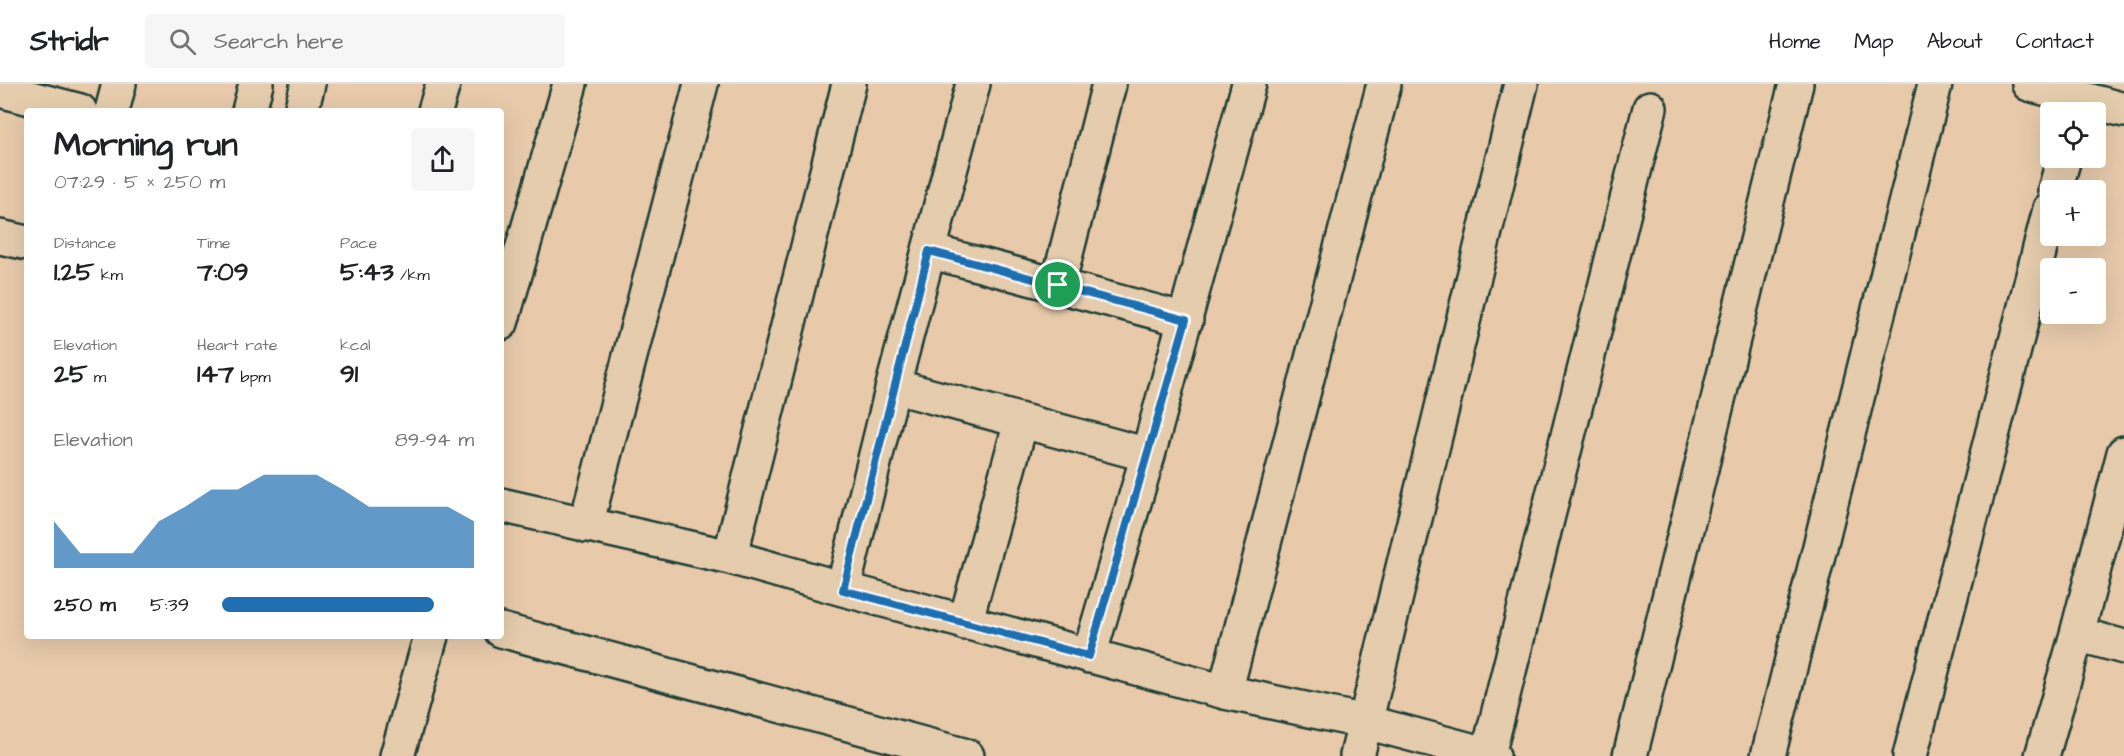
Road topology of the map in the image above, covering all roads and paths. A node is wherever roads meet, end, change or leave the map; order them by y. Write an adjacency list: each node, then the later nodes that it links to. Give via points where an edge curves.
1 (119, 84): 19 (street)
2 (256, 84): 20 (street)
3 (308, 84): 21 (street)
4 (442, 84): 22 (street)
5 (570, 84): 30 (street)
6 (701, 84): 37 (street)
7 (849, 84): 38 (street)
8 (973, 84): 28 (street)
9 (1109, 84): 29 (street)
10 (1249, 84): 31 (street)
11 (1384, 84): 46 (street)
12 (1521, 84): 47 (street)
13 (1796, 84): 52 (street)
14 (1935, 84): 53 (street)
15 (2029, 84): 17 (street)
16 (0, 90): 18 (street)
17 (2079, 98): 24 (street)
18 (69, 108)
19 (113, 108)
20 (250, 108)
21 (302, 108)
22 (436, 108)
23 (1650, 108): 48 (street)
24 (2124, 110)
25 (0, 237): 26 (street)
26 (24, 242)
27 (2041, 246): 54 (street)
28 (929, 251): 29 (street); 32 (street)
29 (1058, 285): 31 (street)
30 (504, 314)
31 (1186, 320): 35 (street)
32 (893, 386): 33 (street); 39 (street)
33 (1021, 422): 35 (street); 40 (street)
34 (2124, 453): 42 (street)
35 (1148, 455): 45 (street)
36 (504, 505): 37 (street)
37 (586, 525): 38 (street)
38 (730, 557): 39 (street)
39 (843, 590): 40 (street)
40 (965, 623): 45 (street)
41 (504, 631): 50 (street)
42 (2077, 634): 44 (street); 55 (street)
43 (430, 639): 49 (street)
44 (2124, 647)
45 (1089, 656): 46 (street)
46 (1225, 692): 47 (street)
47 (1366, 722): 48 (street); 51 (street)
48 (1491, 755)
49 (397, 756)
50 (967, 756)
51 (1357, 756)
52 (1630, 756)
53 (1768, 756)
54 (1910, 756)
55 (2042, 756)

